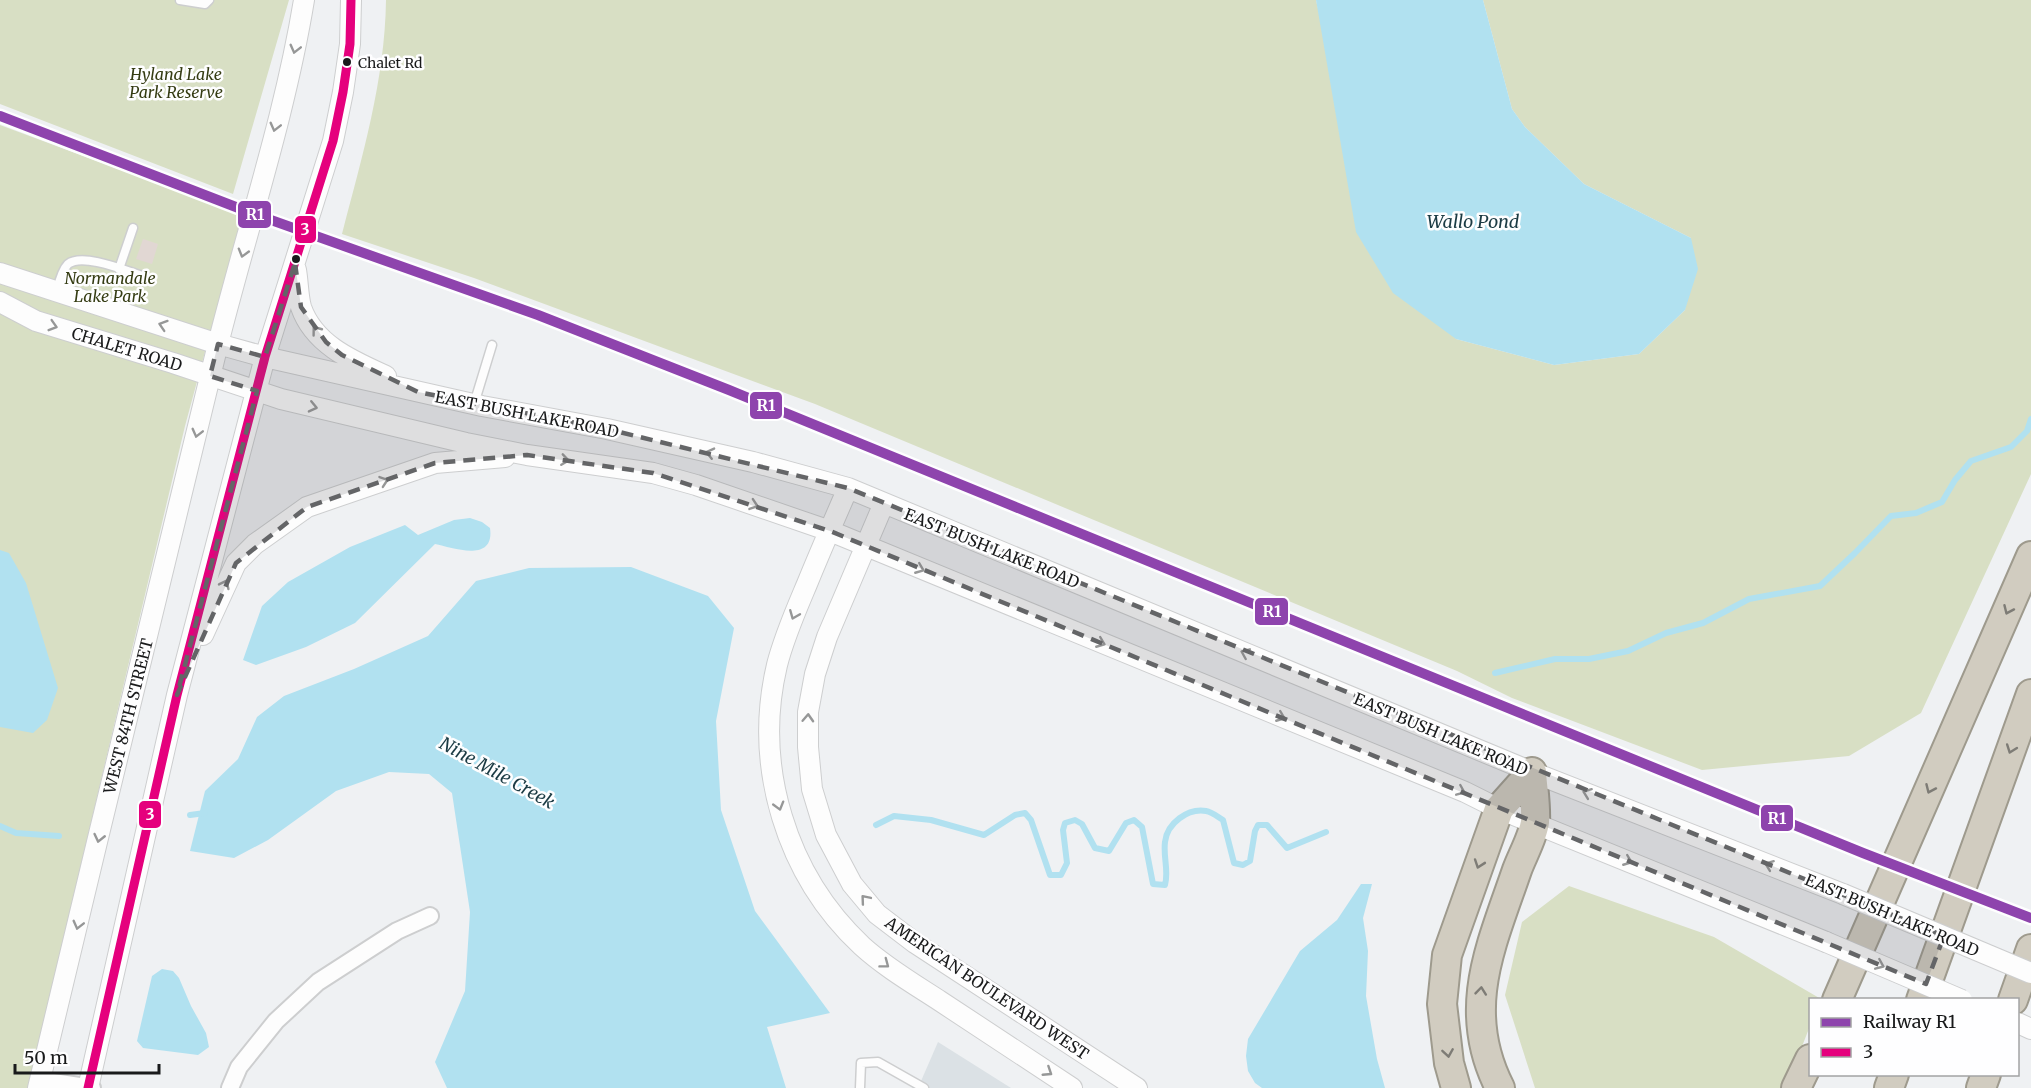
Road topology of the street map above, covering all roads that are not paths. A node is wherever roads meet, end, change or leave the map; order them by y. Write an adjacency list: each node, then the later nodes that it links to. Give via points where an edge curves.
1 (180, 0): 2 (lane, via 205,4)
2 (209, 0)
3 (304, 0): 12 (street, one-way to 12, via 254,214)
4 (351, 0): 6 (street, via 350,44 333,141)
5 (133, 228): 7 (lane)
6 (295, 263): 14 (street); 17 (street, one-way to 6, via 342,355 326,342 301,307)
7 (119, 269): 9 (lane); 10 (lane, via 78,260 68,265)
8 (0, 273): 10 (street, CHALET ROAD)
9 (146, 277)
10 (57, 291): 12 (street, CHALET ROAD, one-way to 10)
11 (0, 302): 15 (street, CHALET ROAD, one-way to 15, via 36,321)
12 (218, 344): 14 (street, CHALET ROAD); 15 (street, WEST 84TH STREET)
13 (492, 345): 18 (lane)
14 (265, 357): 16 (street); 17 (street, EAST BUSH LAKE ROAD)
15 (210, 376): 16 (street, CHALET ROAD); 38 (street, WEST 84TH STREET, one-way to 38)
16 (256, 391): 19 (street, one-way to 19, via 454,441); 26 (street)
17 (418, 392): 18 (street, EAST BUSH LAKE ROAD)
18 (474, 404): 20 (street, EAST BUSH LAKE ROAD, one-way to 18, via 607,429)
19 (527, 455): 22 (street, one-way to 22, via 653,473); 26 (street, one-way to 19, via 236,564 255,544 307,507 435,463)
20 (848, 488): 21 (street, EAST BUSH LAKE ROAD); 22 (street)
21 (884, 503): 23 (street, AMERICAN BOULEVARD WEST); 27 (street, EAST BUSH LAKE ROAD, one-way to 21)
22 (830, 531): 23 (street); 43 (street, one-way to 43, via 791,621 777,664 770,708 769,750 775,793 787,835 805,874 862,947)
23 (866, 547): 28 (street, one-way to 28); 44 (street, AMERICAN BOULEVARD WEST, one-way to 23, via 877,914 852,884 826,835 812,789 808,712 827,637)
24 (2031, 556): 33 (highway, one-way to 33)
25 (2031, 694): 34 (highway, one-way to 34)
26 (177, 695): 39 (street)
27 (1532, 772): 28 (highway); 29 (highway); 32 (street, EAST BUSH LAKE ROAD, one-way to 27, bridge, via 1843,894)
28 (1499, 809): 29 (street); 45 (highway, one-way to 45, via 1447,955 1442,1004)
29 (1535, 824): 35 (street, one-way to 35, bridge); 46 (highway, one-way to 29, via 1482,1035 1481,991 1518,866)
30 (430, 916): 40 (street, via 397,931 318,982 276,1021 239,1067)
31 (2031, 949): 36 (highway)
32 (2031, 973)
33 (1837, 998)
34 (1921, 998)
35 (1960, 998)
36 (2013, 998)
37 (1809, 1061): 47 (highway)
38 (39, 1084): 39 (street)
39 (89, 1088)
40 (230, 1088)
41 (860, 1088): 42 (lane, via 861,1063 878,1062)
42 (924, 1088)
43 (1072, 1088)
44 (1137, 1088)
45 (1456, 1088)
46 (1500, 1088)
47 (1796, 1088)

